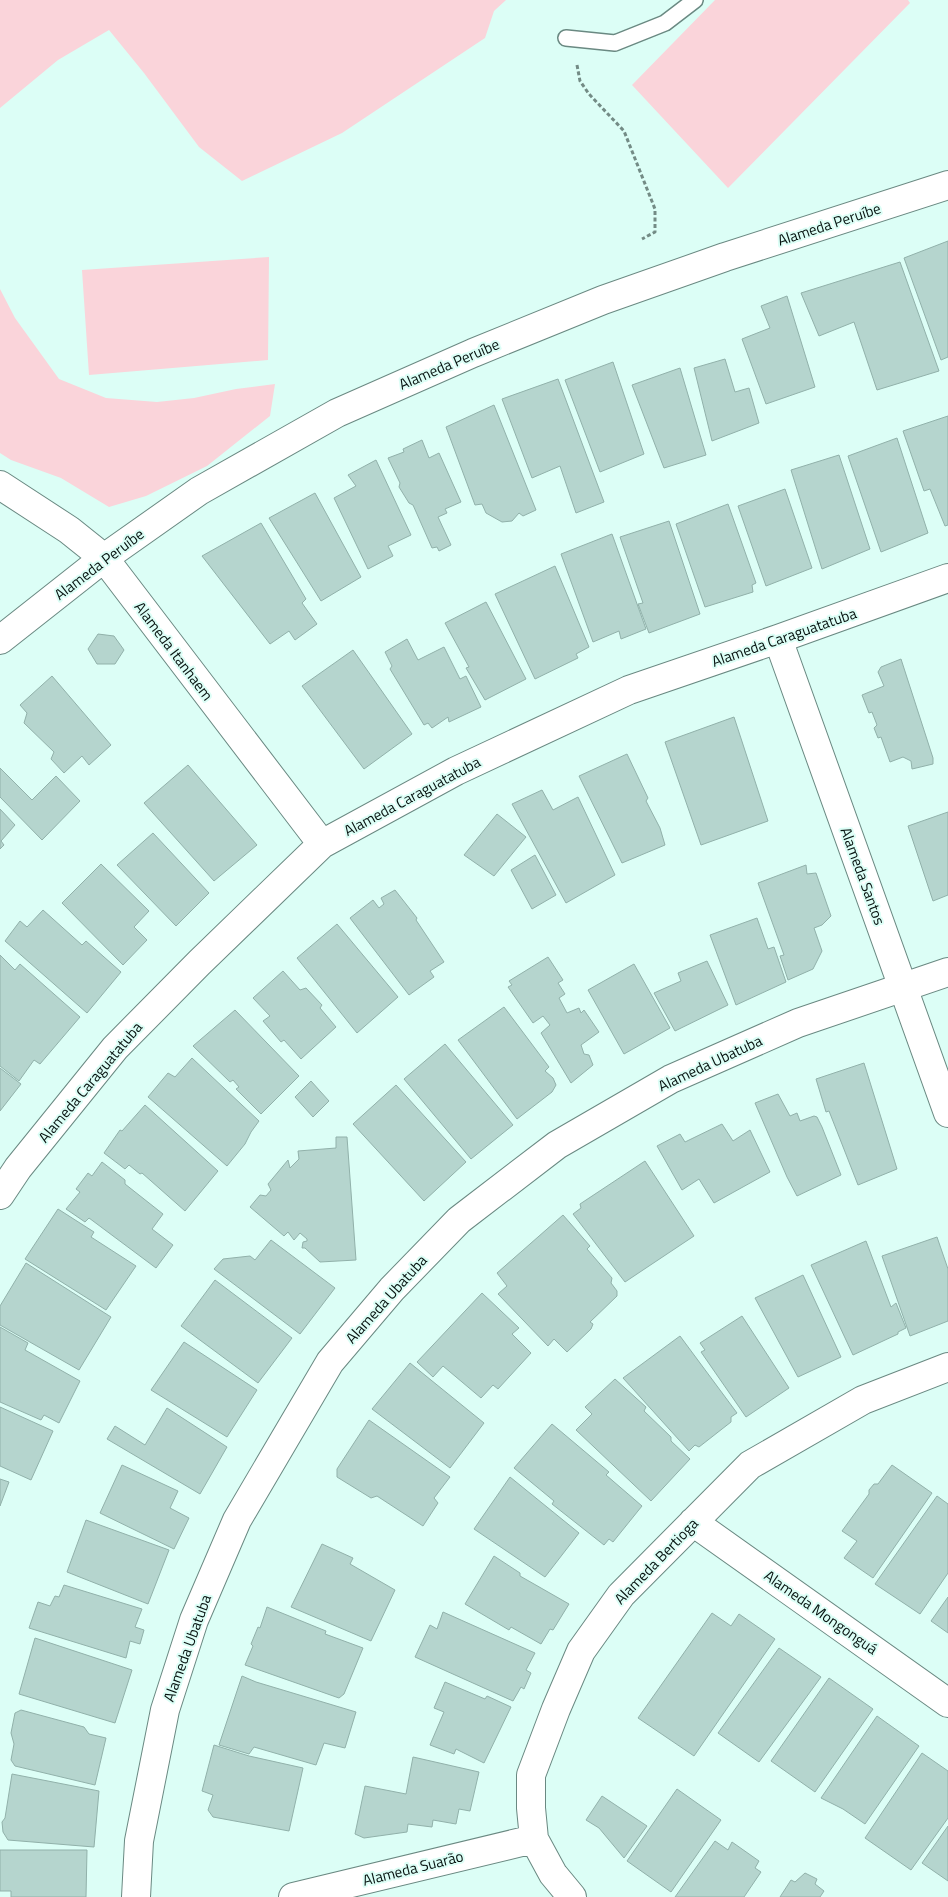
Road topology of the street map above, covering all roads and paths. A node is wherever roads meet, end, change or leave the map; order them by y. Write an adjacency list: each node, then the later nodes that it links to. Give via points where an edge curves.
1 (695, 0): 3 (lane, via 665,23 615,44)
2 (566, 38): 3 (lane)
3 (582, 40): 5 (path, via 577,65 580,81 624,130 655,209 655,232)
4 (948, 185): 7 (street, Alameda Peruíbe, via 603,300 336,413 199,490)
5 (642, 239)
6 (0, 485): 7 (street, Alameda Itanhaem, via 69,530)
7 (104, 558): 10 (street, Alameda Peruíbe); 11 (street, Alameda Itanhaem)
8 (948, 578): 9 (street, Alameda Caraguatatuba)
9 (778, 639): 11 (street, Alameda Caraguatatuba, via 629,690 456,771); 13 (street, Alameda Santos)
10 (0, 640)
11 (322, 844): 15 (street, Alameda Caraguatatuba, via 115,1048)
12 (948, 972): 13 (street, Alameda Ubatuba)
13 (903, 987): 14 (street, Alameda Santos); 20 (street, Alameda Ubatuba, via 798,1023 672,1079 557,1145 459,1220 392,1289 330,1362 237,1520 194,1620 165,1710 139,1841)
14 (948, 1113)
15 (0, 1195)
16 (948, 1366): 17 (street, Alameda Bertioga, via 863,1400 750,1465)
17 (693, 1522): 18 (street, Alameda Mongonguá); 19 (street, Alameda Bertioga, via 620,1595 581,1651 531,1775)
18 (948, 1703)
19 (534, 1839): 21 (street, Alameda Suarão); 22 (street, Alameda Bertioga, via 553,1874)
20 (136, 1897)
21 (292, 1897)
22 (572, 1897)

